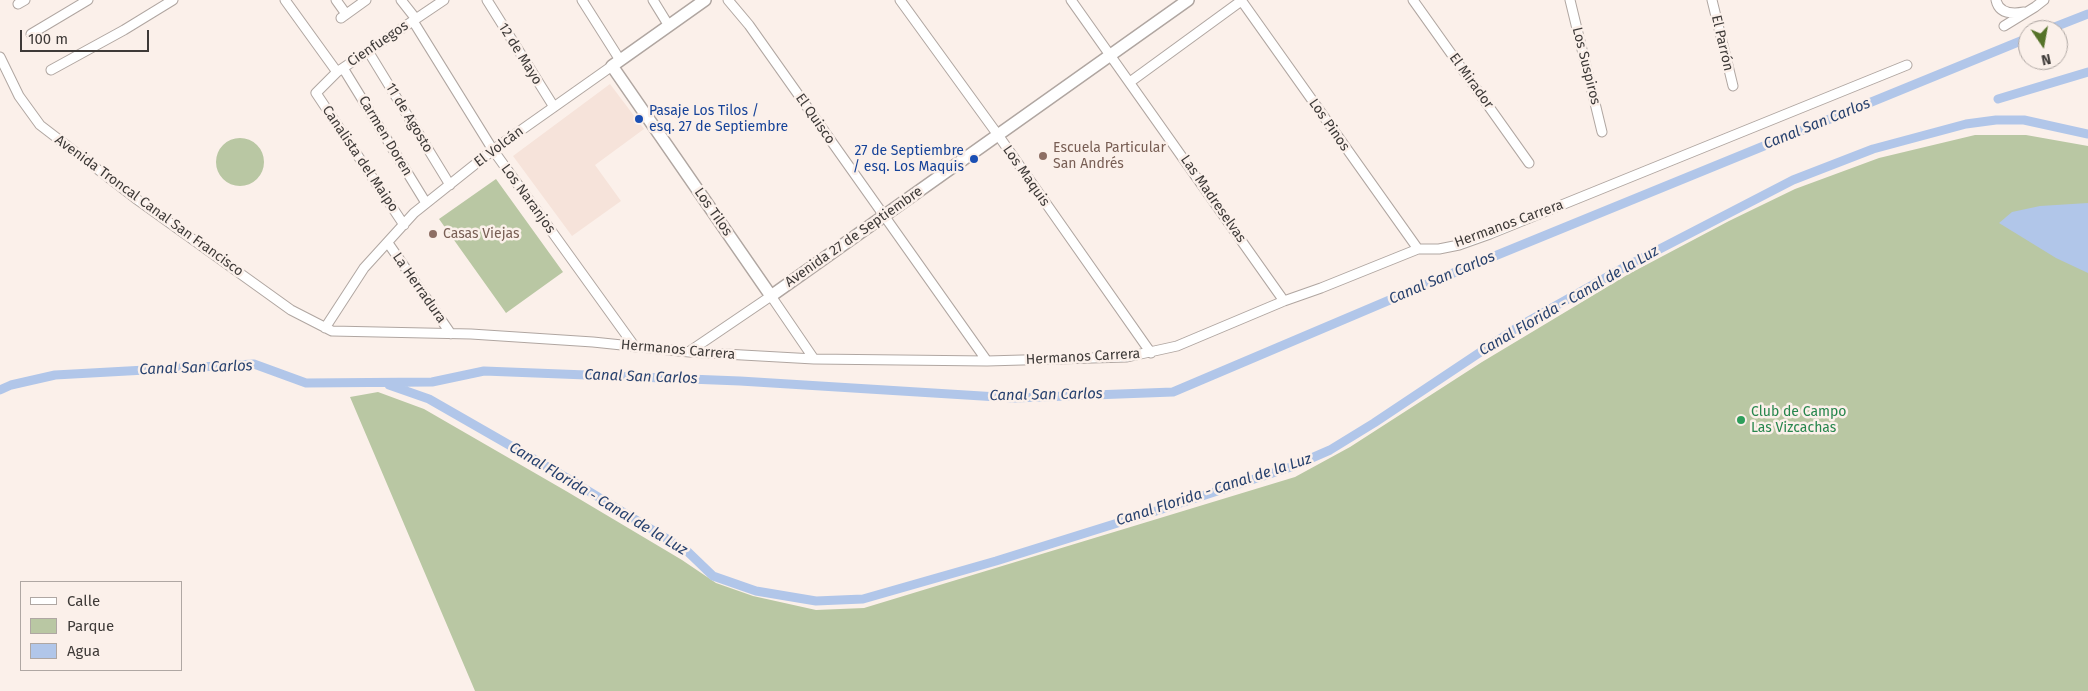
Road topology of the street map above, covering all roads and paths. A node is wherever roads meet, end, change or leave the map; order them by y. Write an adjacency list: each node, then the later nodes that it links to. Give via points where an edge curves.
1 (88, 0): 26 (street)
2 (173, 0): 32 (street)
3 (284, 0): 33 (street, Carmen Doren)
4 (336, 0): 5 (street, via 343,16)
5 (366, 0)
6 (401, 0): 23 (street, Los Naranjos)
7 (444, 0): 23 (street, Cienfuegos)
8 (487, 0): 37 (street, 12 de Mayo)
9 (582, 0): 30 (street, Los Tilos)
10 (653, 0): 24 (street)
11 (705, 0): 24 (street, El Volcán)
12 (728, 0): 44 (street, El Quisco)
13 (900, 0): 39 (street, Los Maquis)
14 (1071, 0): 28 (street, Las Madreselvas)
15 (1188, 0): 28 (street, Avenida 27 de Septiembre)
16 (1241, 0): 34 (street); 47 (street, Los Pinos)
17 (1413, 0): 41 (street, El Mirador)
18 (1570, 0): 38 (street, Los Suspiros)
19 (1712, 0): 35 (street, El Parrón)
20 (1996, 0): 22 (street, via 1997,5 2009,13)
21 (2044, 0): 22 (street)
22 (2029, 11): 25 (street)
23 (414, 20): 27 (street, Cienfuegos); 40 (street, Los Naranjos)
24 (669, 26): 30 (street, El Volcán)
25 (2004, 26)
26 (31, 34)
27 (368, 51): 33 (street, Cienfuegos); 42 (street, 11 de Agosto)
28 (1111, 55): 34 (street, Las Madreselvas); 39 (street, Avenida 27 de Septiembre)
29 (0, 57): 50 (street, Avenida Troncal Canal San Francisco, via 19,96 40,125 291,310)
30 (616, 63): 37 (street, El Volcán); 48 (street, Los Tilos)
31 (1907, 65): 47 (street, Hermanos Carrera, via 1475,240)
32 (51, 70)
33 (340, 70): 36 (street, Cienfuegos); 43 (street, Carmen Doren)
34 (1130, 82): 49 (street, Las Madreselvas)
35 (1732, 86)
36 (316, 93): 45 (street, Canalista del Maipo)
37 (554, 107): 40 (street, El Volcán)
38 (1602, 132)
39 (998, 135): 44 (street, Avenida 27 de Septiembre); 54 (street, Los Maquis)
40 (493, 150): 42 (street, El Volcán); 52 (street, Los Naranjos)
41 (1529, 162)
42 (450, 185): 43 (street, El Volcán)
43 (426, 204): 45 (street, El Volcán)
44 (884, 216): 48 (street, Avenida 27 de Septiembre); 56 (street, El Quisco)
45 (404, 224): 46 (street, El Volcán)
46 (388, 243): 50 (street, El Volcán, via 364,268); 51 (street, La Herradura)
47 (1418, 249): 49 (street, Hermanos Carrera)
48 (771, 296): 53 (street, Avenida 27 de Septiembre); 55 (street, Los Tilos)
49 (1284, 301): 54 (street, Hermanos Carrera, via 1177,346)
50 (326, 328): 51 (street, Hermanos Carrera, via 360,333)
51 (451, 334): 52 (street, Hermanos Carrera)
52 (635, 346): 53 (street, Hermanos Carrera)
53 (689, 352): 55 (street, Hermanos Carrera)
54 (1151, 353): 56 (street, Hermanos Carrera, via 1127,357)
55 (814, 359): 56 (street, Hermanos Carrera)
56 (988, 361)

